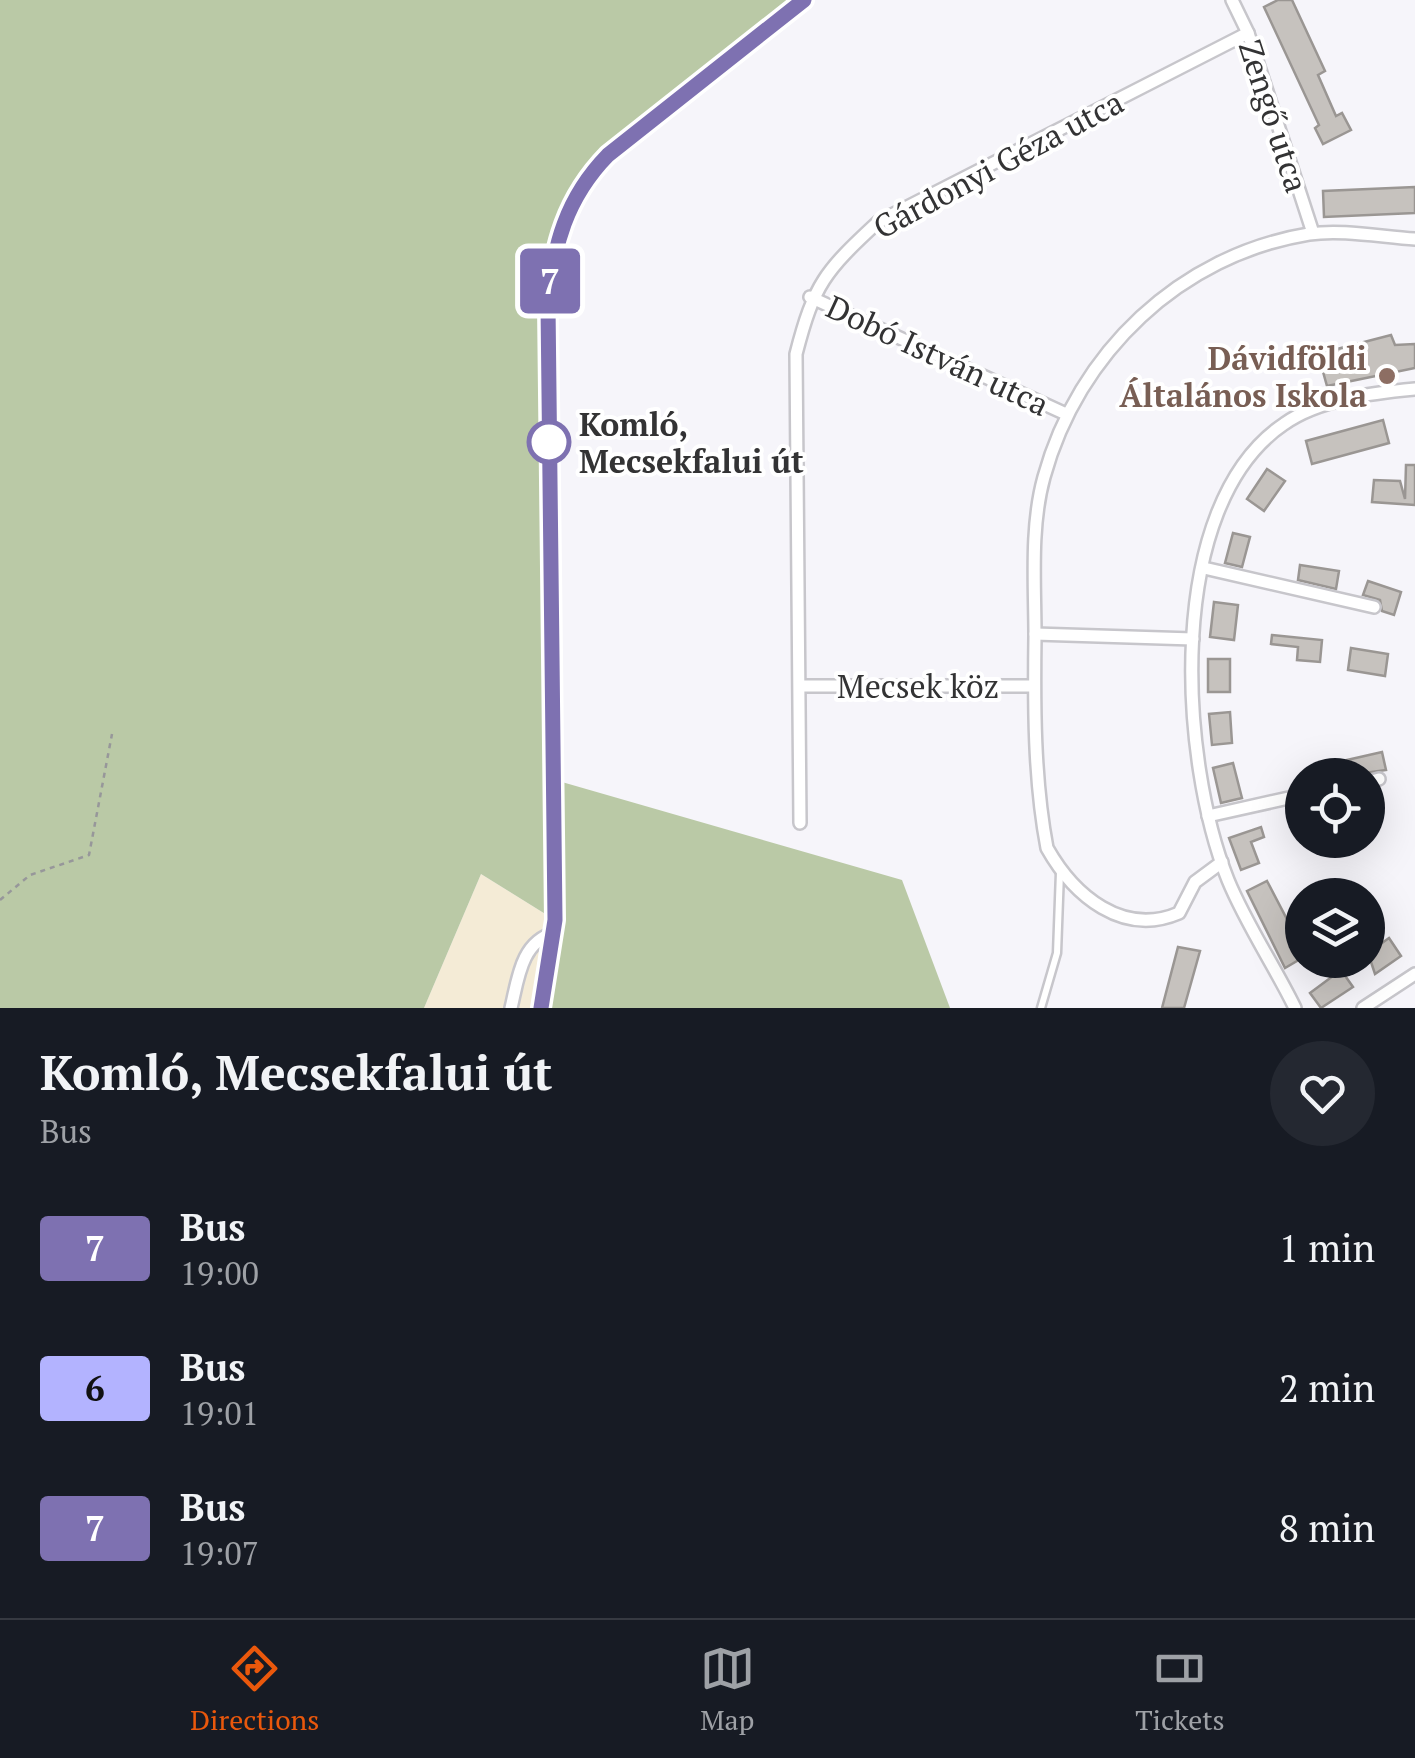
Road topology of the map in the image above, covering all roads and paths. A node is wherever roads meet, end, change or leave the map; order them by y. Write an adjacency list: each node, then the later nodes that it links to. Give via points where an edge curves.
1 (804, 0): 22 (street, via 608,155 585,179 558,236 548,305)
2 (1232, 0): 3 (street, Zengő utca)
3 (1248, 32): 4 (street, Zengő utca); 6 (street, Gárdonyi Géza utca, via 878,222 831,265)
4 (1312, 234): 5 (street); 8 (street, via 1200,269 1133,323)
5 (1415, 239)
6 (810, 297): 8 (street, Dobó István utca); 13 (street, Gárdonyi Géza utca, via 796,354)
7 (1415, 388): 9 (street, via 1314,408 1257,446 1225,496)
8 (1066, 414): 11 (street, via 1042,480)
9 (1204, 568): 10 (street); 12 (street)
10 (1374, 607)
11 (1034, 634): 12 (street); 14 (street)
12 (1192, 639): 17 (street, via 1192,732)
13 (802, 686): 14 (street, Mecsek köz); 18 (street, Gárdonyi Géza utca)
14 (1034, 686): 20 (street, via 1044,830)
15 (112, 734): 21 (path, via 89,855 30,875)
16 (1285, 799): 17 (street)
17 (1208, 816): 19 (street)
18 (800, 822)
19 (1222, 862): 20 (street, via 1194,882 1180,913 1160,921 1118,917); 27 (street)
20 (1060, 870): 26 (lane, via 1057,953)
21 (0, 900)
22 (554, 933): 24 (street, via 523,960); 25 (street)
23 (1415, 974): 28 (street)
24 (511, 1008)
25 (541, 1008)
26 (1040, 1008)
27 (1296, 1008)
28 (1363, 1008)

